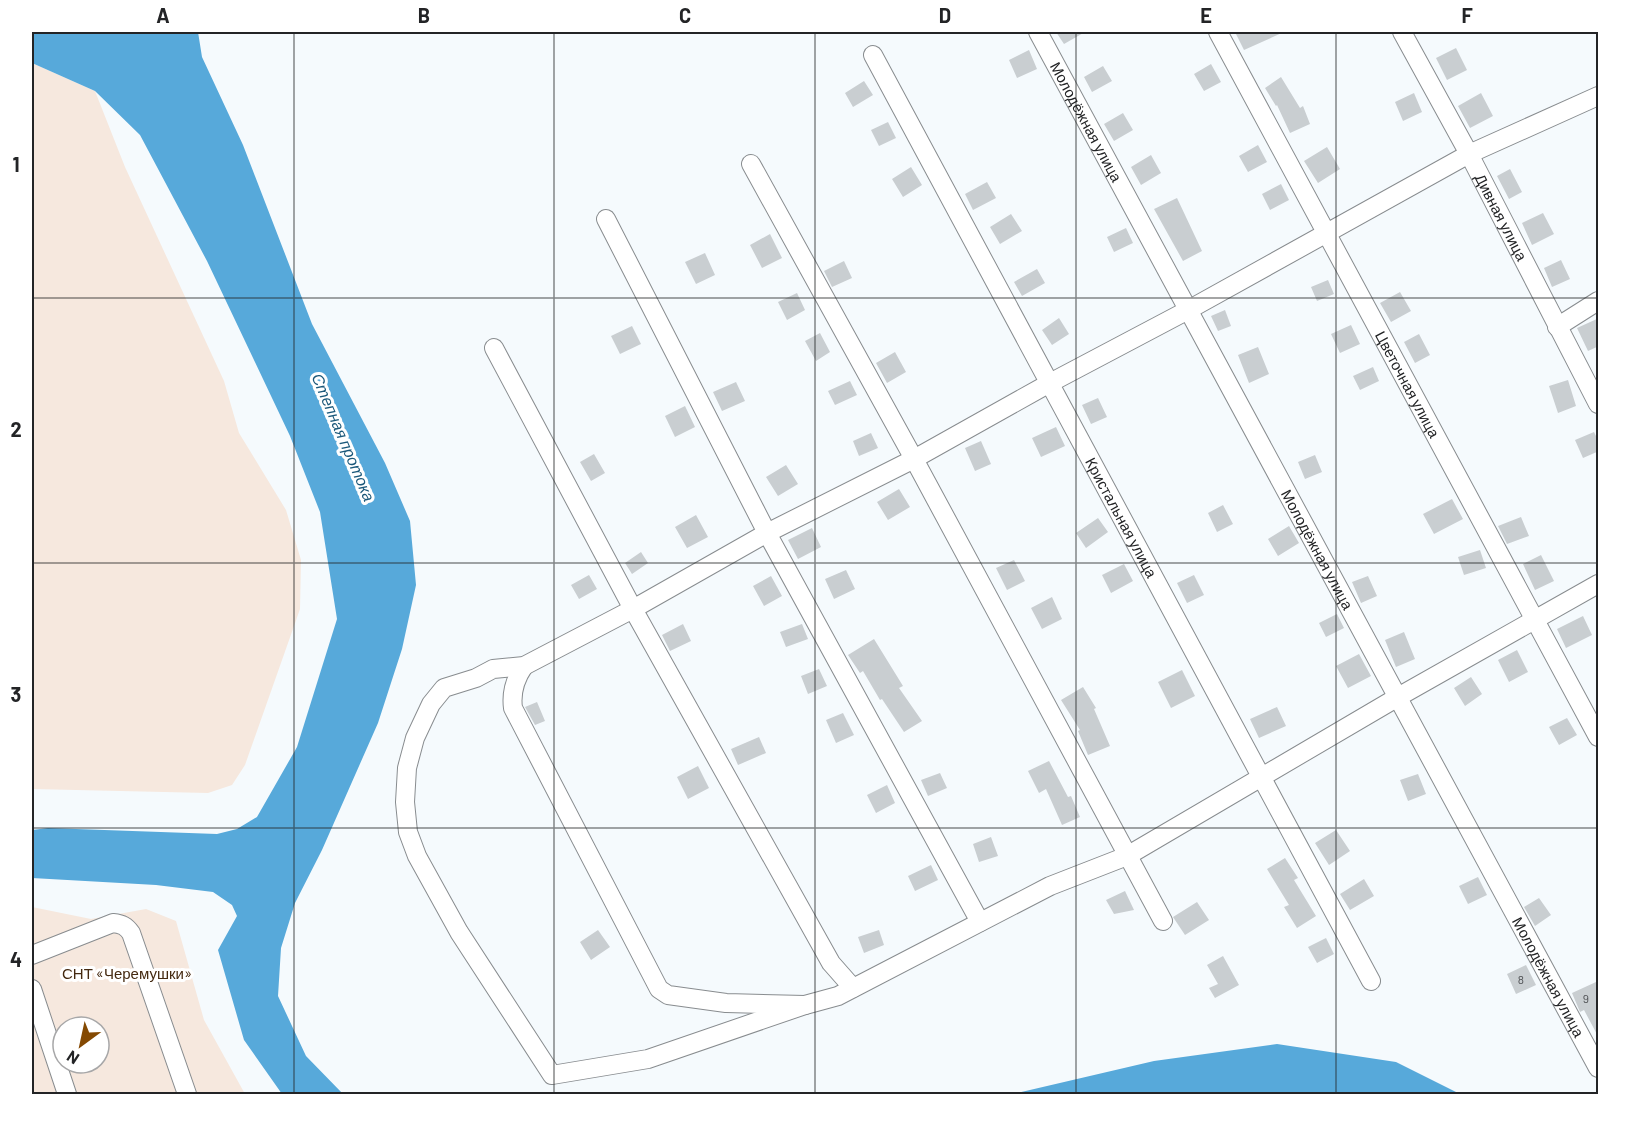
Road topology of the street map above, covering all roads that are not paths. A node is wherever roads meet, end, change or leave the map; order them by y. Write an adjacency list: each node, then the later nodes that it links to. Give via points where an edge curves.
1 (1038, 32): 11 (street, Молодёжная улица)
2 (1218, 32): 9 (street, Цветочная улица)
3 (1402, 32): 6 (street, Дивная улица)
4 (873, 55): 14 (street, Кристальная улица)
5 (1599, 96): 6 (street)
6 (1469, 154): 9 (street); 12 (street, Дивная улица)
7 (751, 164): 16 (street)
8 (606, 219): 17 (street)
9 (1328, 235): 11 (street); 20 (street, Цветочная улица)
10 (1599, 301): 12 (street)
11 (1190, 309): 14 (street); 22 (street, Молодёжная улица)
12 (1557, 327): 15 (street, Дивная улица)
13 (494, 348): 19 (street)
14 (1048, 384): 16 (street); 24 (street, Кристальная улица)
15 (1599, 404)
16 (914, 459): 17 (street); 25 (street)
17 (767, 533): 19 (street); 27 (street)
18 (1599, 585): 20 (street)
19 (633, 609): 21 (street); 30 (street, via 831,963)
20 (1534, 620): 22 (street); 23 (street, Цветочная улица)
21 (524, 666): 32 (street, via 514,688 513,708 659,988 668,995 687,999); 32 (street, via 493,669 437,694 415,738 407,768 405,802 408,832 417,856 459,932 552,1075 648,1059)
22 (1398, 697): 24 (street); 33 (street, Молодёжная улица)
23 (1599, 737)
24 (1260, 777): 25 (street); 29 (street, Кристальная улица)
25 (1127, 856): 26 (street); 27 (street, via 1050,886)
26 (1163, 921)
27 (980, 922): 30 (street)
28 (32, 955): 35 (street, via 113,923 127,928)
29 (1371, 981)
30 (853, 988): 32 (street)
31 (32, 989): 34 (street)
32 (805, 1005)
33 (1599, 1068)
34 (68, 1095)
35 (187, 1095)

